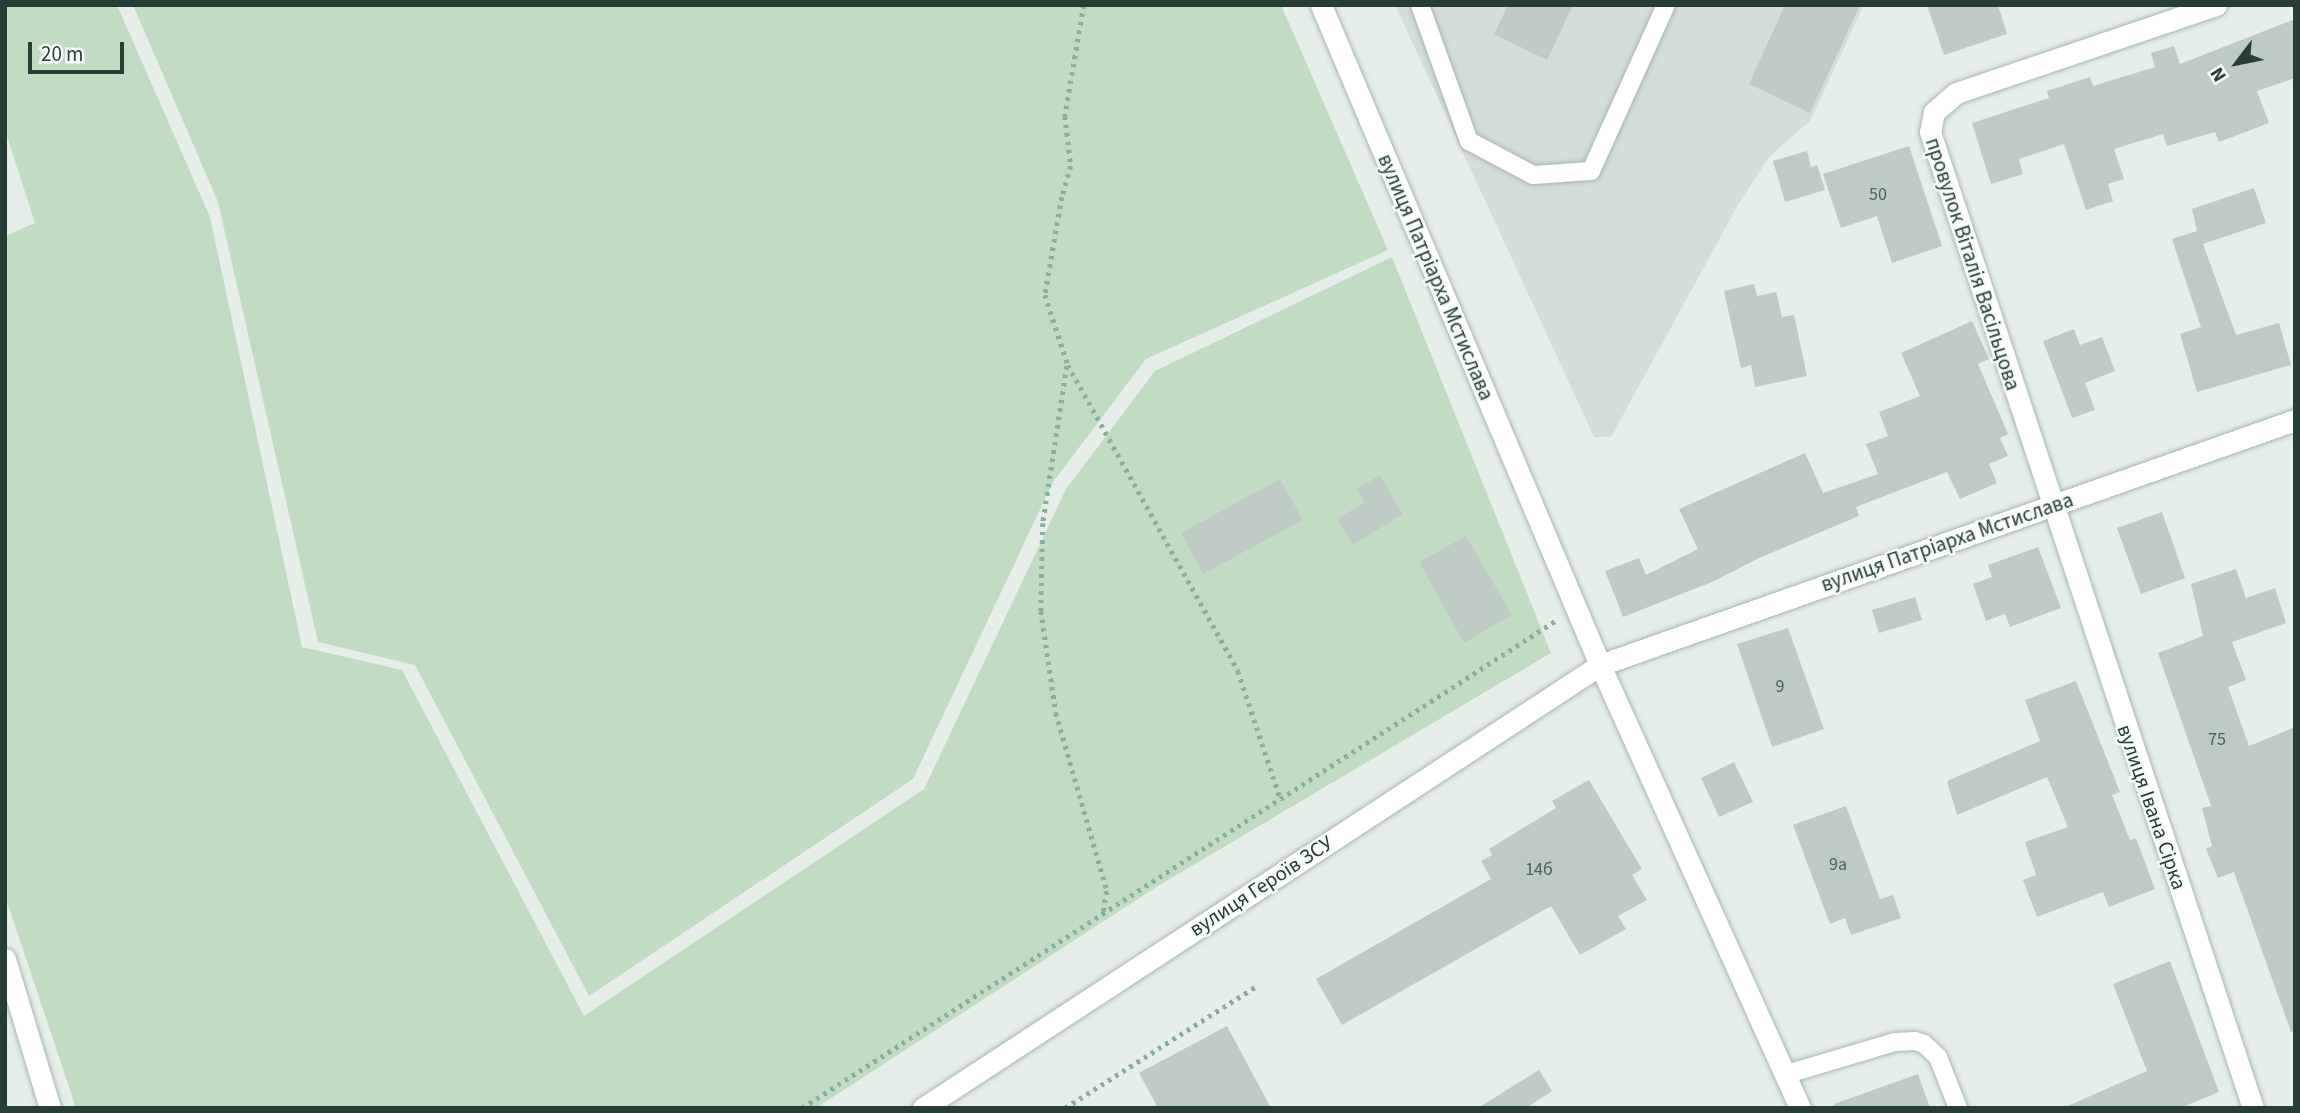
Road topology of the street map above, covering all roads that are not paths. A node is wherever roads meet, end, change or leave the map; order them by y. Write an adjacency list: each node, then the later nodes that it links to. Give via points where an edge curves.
1 (1321, 5): 7 (street, вулиця Патріарха Мстислава)
2 (1420, 5): 3 (lane, via 1469,141 1533,175 1591,171)
3 (1666, 5)
4 (2216, 5): 6 (street, провулок Віталія Васільцова, via 1956,93 1940,104 1931,122 1932,142)
5 (2295, 420): 6 (street, вулиця Патріарха Мстислава)
6 (2051, 506): 7 (street, вулиця Патріарха Мстислава); 14 (street, вулиця Івана Сірка)
7 (1600, 665): 9 (street, вулиця Патріарха Мстислава); 11 (street, вулиця Героїв ЗСУ)
8 (5, 959): 10 (street)
9 (1787, 1074): 12 (street, вулиця Патріарха Мстислава); 13 (lane, via 1895,1042 1915,1041 1938,1057)
10 (50, 1108)
11 (923, 1108)
12 (1800, 1108)
13 (1958, 1108)
14 (2253, 1108)

